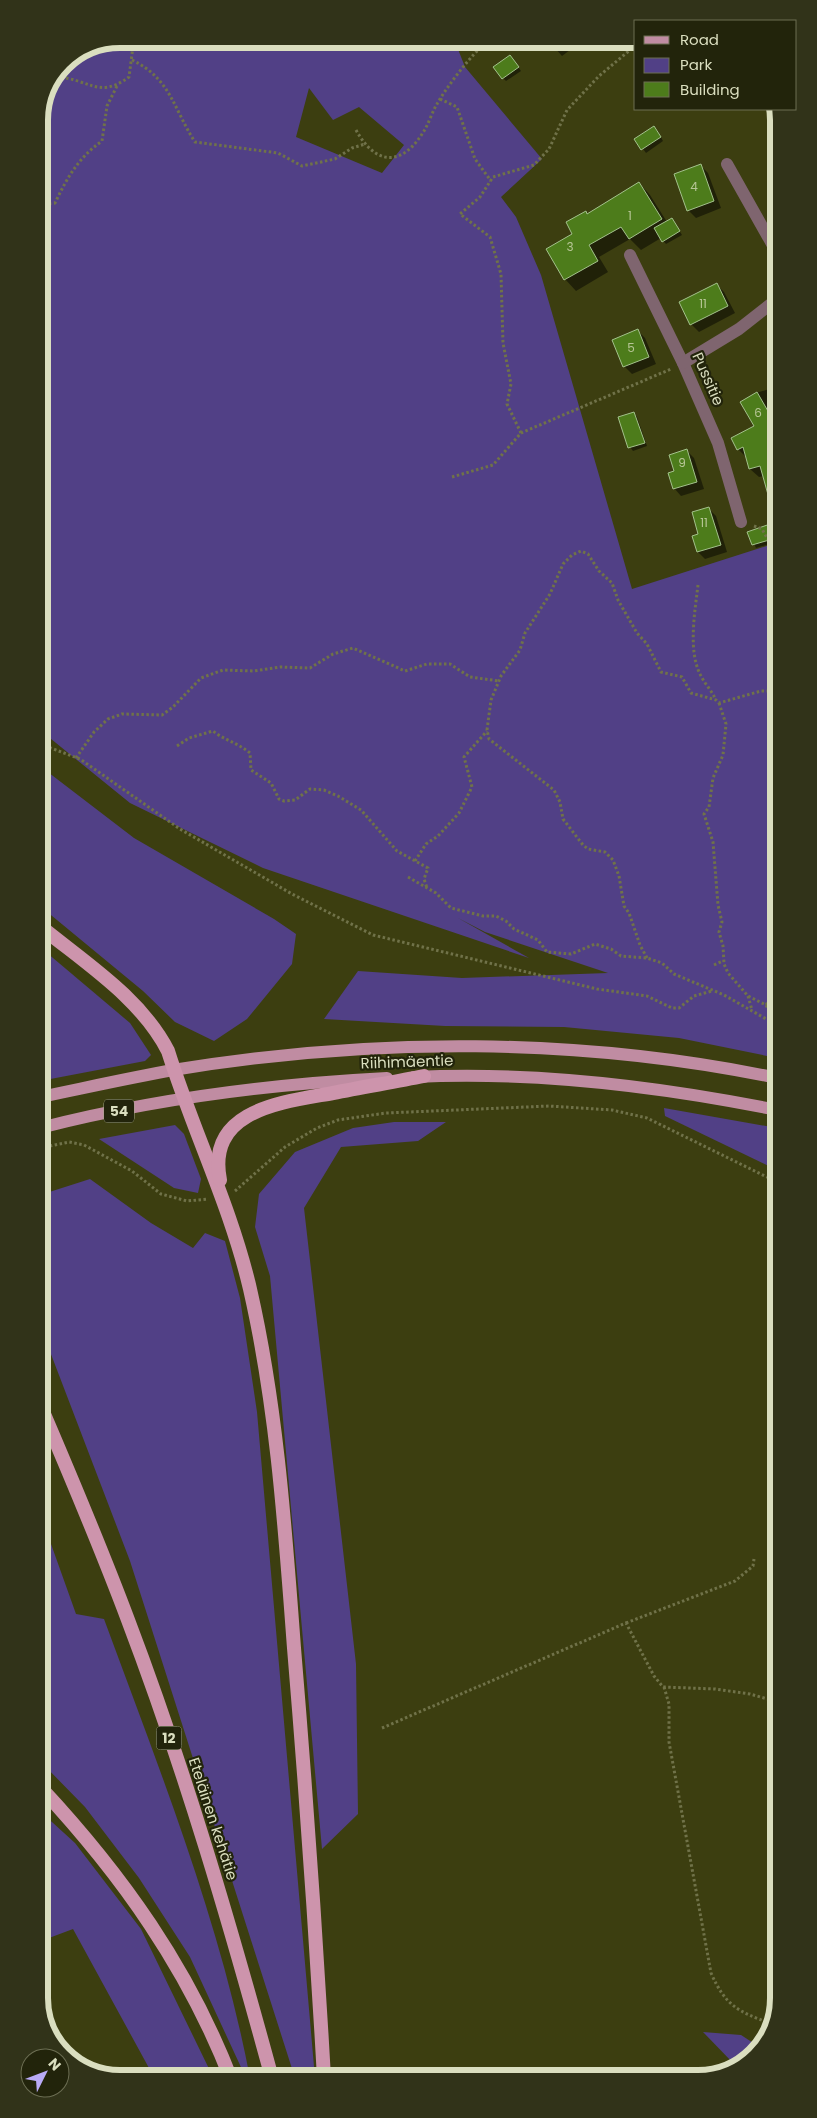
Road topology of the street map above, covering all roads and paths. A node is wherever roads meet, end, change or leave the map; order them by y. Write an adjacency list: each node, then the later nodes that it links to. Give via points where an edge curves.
1 (133, 48): 4 (path)
2 (480, 48): 7 (path)
3 (632, 48): 11 (path, via 599,76 567,110 549,149 534,166 493,177)
4 (132, 60): 6 (path, via 129,77); 9 (path, via 148,67 170,92 184,126 195,142 278,153 302,166 335,159)
5 (62, 78): 6 (path, via 102,89)
6 (117, 86): 12 (path, via 107,106 102,142 87,152 70,172 55,203)
7 (440, 99): 9 (path, via 424,132 410,149 393,159 381,157); 11 (path, via 457,107 475,159)
8 (356, 130): 9 (path)
9 (365, 144)
10 (727, 164): 13 (street)
11 (491, 181): 17 (path, via 480,197 460,214 490,237 501,274 503,344 511,384 507,404)
12 (48, 204)
13 (770, 240)
14 (630, 255): 16 (street, Pussitie)
15 (770, 305): 16 (street, via 739,329)
16 (683, 363): 17 (path); 19 (street, Pussitie, via 718,442)
17 (521, 433): 18 (path, via 493,465)
18 (452, 477)
19 (741, 522): 20 (path, via 762,529)
20 (770, 543)
21 (698, 585): 24 (path, via 695,654 699,673)
22 (499, 681): 24 (path, via 520,650 525,633 543,606 563,564 580,551 588,554 612,583 618,600 661,672 682,677 691,693); 25 (path); 28 (path, via 470,677 450,664 427,664 405,671 353,648 333,654 310,668 280,667 254,672 223,670 201,678 162,715 122,714 108,719 94,732)
23 (770, 692): 24 (path)
24 (718, 702): 34 (path, via 726,724 723,755 713,778 709,807 704,814 713,842)
25 (487, 730): 29 (path, via 464,757 472,787 459,813 426,844); 33 (path, via 492,743 554,790 563,819 583,845 605,852 613,860 625,909 630,913 640,945)
26 (178, 746): 29 (path, via 189,738 212,731 250,753 251,770 271,783 279,798 295,800 310,789 324,790 361,810 393,847)
27 (48, 747): 28 (path)
28 (76, 758): 36 (path, via 180,829 292,894 373,936 596,989 647,996 672,1008 679,1008 694,996)
29 (415, 861): 31 (path, via 428,868 424,879)
30 (408, 876): 31 (path)
31 (428, 889): 33 (path, via 451,908 496,916 506,921 514,929 538,940 547,952 571,954 595,944 621,956)
32 (48, 933): 43 (highway, via 141,1011 158,1031)
33 (648, 958): 36 (path)
34 (724, 961): 35 (path); 37 (path, via 728,973)
35 (714, 964)
36 (712, 991): 40 (path)
37 (748, 996): 39 (path); 40 (path)
38 (770, 1000): 39 (path)
39 (766, 1005): 41 (path)
40 (752, 1010): 42 (path)
41 (770, 1013)
42 (770, 1021)
43 (174, 1070): 45 (main road, Riihimäentie, via 360,1049 501,1047 597,1052); 46 (main road, Riihimäentie / 54); 47 (highway)
44 (424, 1076): 47 (main road, Riihimäentie, via 295,1085); 48 (main road, Riihimäentie, via 590,1081 679,1092); 54 (highway, via 285,1101 253,1112 229,1132 222,1144 218,1160)
45 (770, 1077)
46 (48, 1096)
47 (184, 1100): 49 (main road, Riihimäentie / 54); 54 (highway)
48 (770, 1109)
49 (48, 1126)
50 (48, 1146): 53 (path, via 74,1142 132,1171 161,1194 187,1201)
51 (770, 1179): 52 (path, via 647,1118 612,1110 549,1106 386,1113 338,1120 285,1147)
52 (235, 1192)
53 (209, 1199)
54 (226, 1210): 65 (highway, via 249,1286 262,1347 282,1492)
55 (48, 1424): 64 (highway, Eteläinen kehätie / 12, via 125,1612 166,1729 237,1950)
56 (754, 1559): 57 (path, via 749,1572 735,1582)
57 (626, 1623): 58 (path, via 654,1676); 60 (path)
58 (663, 1686): 59 (path, via 715,1689); 62 (path, via 669,1704 669,1742 711,1973 728,2002 737,2010)
59 (770, 1700)
60 (382, 1728)
61 (48, 1796): 63 (highway, via 103,1858 140,1907 168,1950)
62 (766, 2021)
63 (227, 2070)
64 (270, 2070)
65 (324, 2070)

